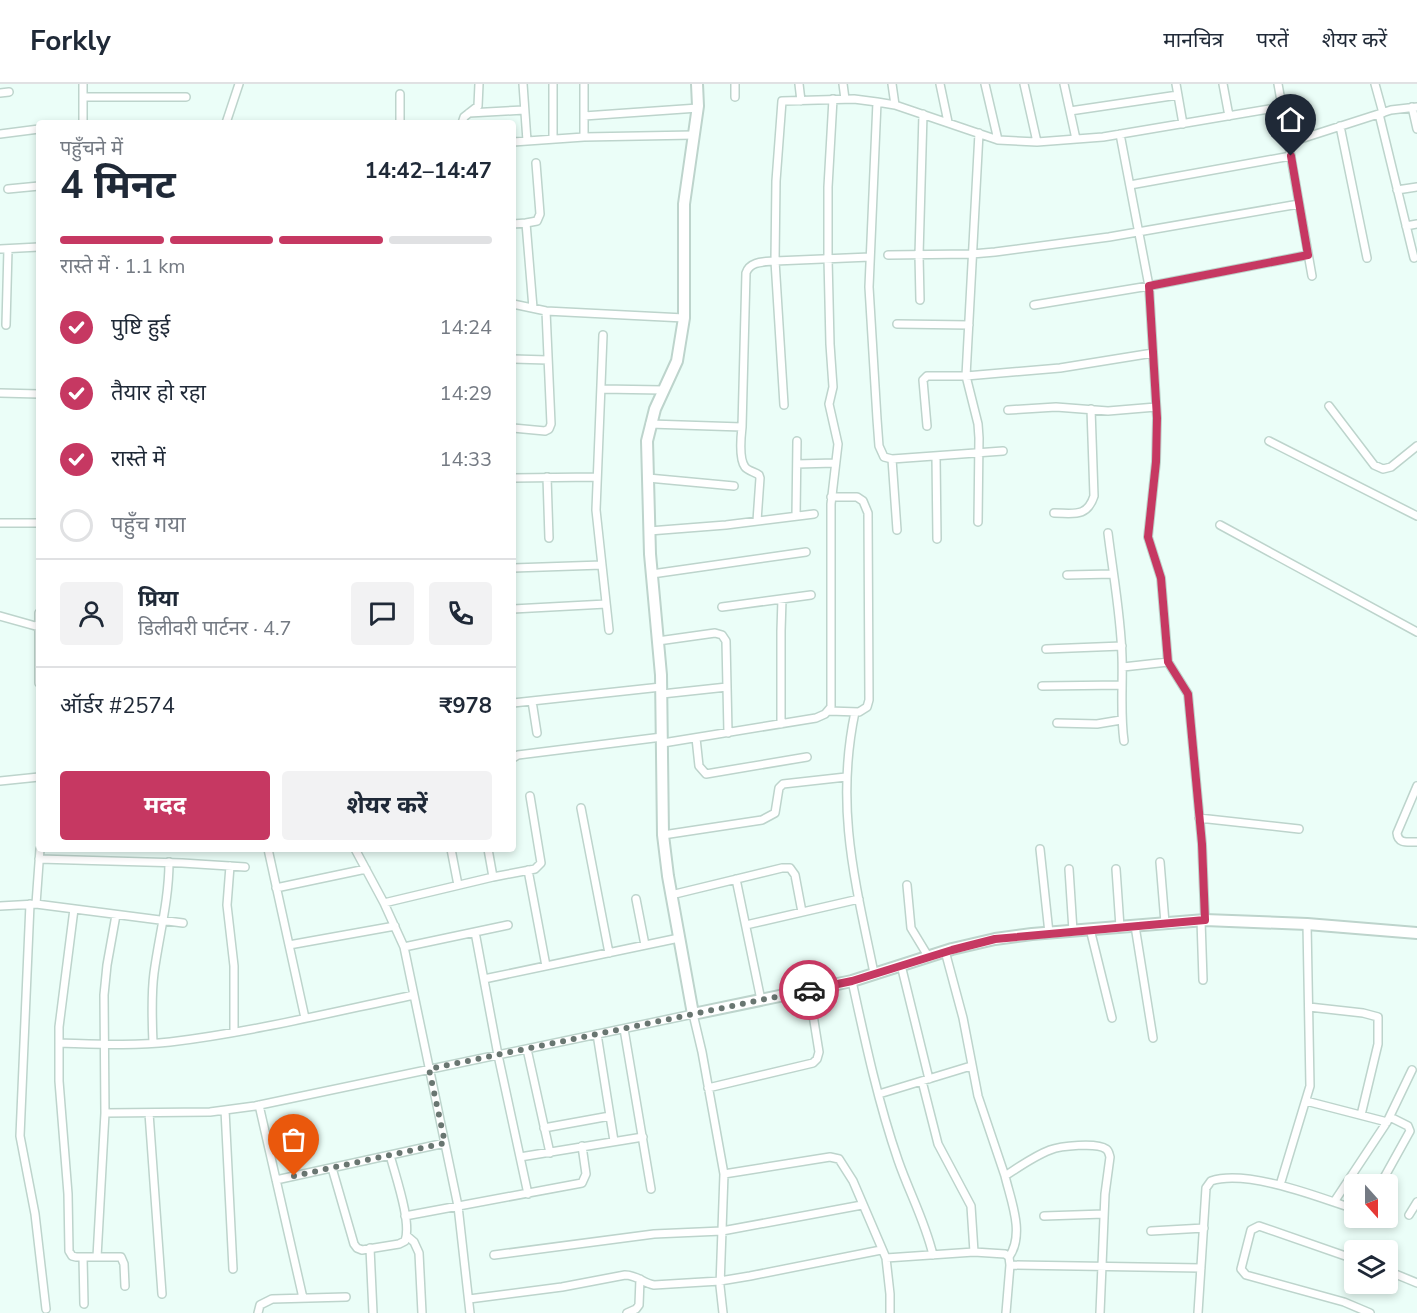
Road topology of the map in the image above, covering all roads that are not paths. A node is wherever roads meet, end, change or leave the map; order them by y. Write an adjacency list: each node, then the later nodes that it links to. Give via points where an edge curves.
1 (83, 84): 25 (street)
2 (239, 84): 44 (street)
3 (479, 84): 38 (street, via 478,106)
4 (523, 84): 36 (street)
5 (553, 84): 57 (street)
6 (585, 84): 41 (street)
7 (697, 84): 35 (street)
8 (735, 84): 27 (street)
9 (799, 84): 30 (street)
10 (843, 84): 29 (street)
11 (892, 84): 32 (street)
12 (940, 84): 47 (street)
13 (985, 84): 59 (street)
14 (1024, 84): 62 (street)
15 (1074, 84): 20 (street)
16 (1176, 84): 24 (street)
17 (1223, 84): 42 (street)
18 (1278, 84): 33 (street)
19 (1375, 84): 40 (street)
20 (1064, 85): 37 (street)
21 (9, 92): 22 (street)
22 (0, 93)
23 (400, 94): 45 (street)
24 (1178, 95): 37 (street); 48 (street)
25 (83, 97): 26 (street); 43 (street)
26 (186, 97)
27 (735, 97)
28 (833, 99): 29 (street); 30 (street); 84 (street)
29 (845, 99): 31 (street)
30 (801, 101): 87 (street, via 782,101)
31 (877, 102): 32 (street); 83 (street)
32 (895, 105): 39 (street)
33 (1281, 107): 42 (street); 63 (street)
34 (1414, 107): 40 (street); 51 (street)
35 (698, 108): 41 (street); 55 (street)
36 (524, 110): 38 (street); 60 (street)
37 (1070, 111): 58 (street)
38 (469, 113): 46 (street)
39 (923, 114): 47 (street); 81 (street)
40 (1381, 114): 49 (street); 70 (street)
41 (584, 116): 56 (street)
42 (1229, 116): 48 (street)
43 (83, 120)
44 (227, 120)
45 (400, 120)
46 (464, 120)
47 (948, 122): 52 (street)
48 (1183, 124): 54 (street)
49 (1340, 126): 63 (street); 85 (street)
50 (36, 129): 53 (street)
51 (1417, 129)
52 (979, 133): 59 (street); 79 (street)
53 (0, 134)
54 (1120, 134): 58 (street); 66 (street)
55 (694, 135): 56 (street); 95 (street, via 684,204)
56 (584, 137): 57 (street)
57 (553, 139): 60 (street)
58 (1076, 139): 62 (street)
59 (998, 140): 62 (street)
60 (526, 141): 61 (street)
61 (516, 142)
62 (1037, 142)
63 (1288, 143): 64 (street)
64 (1291, 156): 66 (street); 71 (street)
65 (536, 163): 72 (street, via 539,218)
66 (1130, 185): 76 (street)
67 (36, 186): 69 (street)
68 (1417, 187): 70 (street)
69 (8, 189)
70 (1397, 190): 75 (street)
71 (1299, 204): 76 (street); 82 (street)
72 (526, 223): 73 (street); 93 (street)
73 (516, 224)
74 (1417, 224): 75 (street)
75 (1406, 226): 86 (street)
76 (1139, 232): 79 (street); 89 (street)
77 (36, 247): 78 (street)
78 (4, 249): 97 (street)
79 (972, 254): 81 (street); 98 (street)
80 (888, 255): 81 (street)
81 (919, 255): 90 (street)
82 (1308, 255): 88 (street); 89 (street)
83 (870, 257): 84 (street); 123 (street, via 879,446 884,457)
84 (828, 258): 87 (street); 125 (street, via 833,387 829,405 838,444)
85 (1367, 258)
86 (1414, 258)
87 (775, 261): 108 (street); 115 (street, via 753,264 746,273)
88 (1312, 276)
89 (1149, 286): 92 (street); 100 (street)
90 (920, 300)
91 (516, 305): 93 (street)
92 (1034, 305)
93 (533, 308): 94 (street)
94 (546, 311): 95 (street); 102 (street)
95 (684, 318): 105 (street, via 677,361)
96 (897, 324): 98 (street)
97 (6, 325)
98 (969, 325): 103 (street)
99 (603, 335): 104 (street)
100 (1153, 353): 103 (street, via 1060,368); 110 (street)
101 (516, 359): 102 (street)
102 (548, 360): 116 (street, via 549,429)
103 (966, 376): 114 (street, via 931,375 922,380); 121 (street, via 978,424)
104 (601, 389): 105 (street); 127 (street)
105 (663, 390): 113 (street)
106 (0, 393): 107 (street)
107 (36, 394)
108 (784, 405)
109 (1329, 406): 119 (street, via 1374,465 1391,467)
110 (1156, 407): 111 (street); 164 (street, via 1156,462 1148,537 1161,578)
111 (1091, 409): 112 (street, via 1056,406); 132 (street, via 1091,506 1081,512)
112 (1008, 410)
113 (650, 424): 115 (street); 129 (street)
114 (927, 426)
115 (742, 427): 136 (street, via 745,467 760,478)
116 (516, 428)
117 (797, 441): 124 (street)
118 (1269, 441): 135 (street)
119 (1417, 446)
120 (1003, 451): 121 (street)
121 (979, 452): 122 (street); 137 (street)
122 (936, 456): 123 (street); 145 (street)
123 (892, 459): 141 (street)
124 (796, 464): 125 (street); 134 (street)
125 (835, 464): 131 (street)
126 (547, 477): 127 (street); 128 (street); 144 (street)
127 (597, 477): 147 (street)
128 (516, 478)
129 (648, 478): 130 (street); 142 (street)
130 (734, 486)
131 (831, 497): 172 (street); 173 (street, via 857,497 868,513 869,699 863,711)
132 (1054, 513)
133 (814, 514): 134 (street)
134 (796, 516): 136 (street)
135 (1417, 516)
136 (757, 521): 142 (street)
137 (978, 522)
138 (0, 523): 139 (street)
139 (36, 523)
140 (1220, 525): 160 (street)
141 (897, 530)
142 (649, 531): 149 (street)
143 (1108, 533): 150 (street)
144 (549, 538)
145 (937, 539)
146 (806, 552): 149 (street)
147 (602, 565): 148 (street); 154 (street)
148 (516, 568)
149 (651, 574): 161 (street)
150 (1113, 574): 151 (street); 162 (street)
151 (1067, 576)
152 (811, 595): 153 (street)
153 (782, 599): 155 (street); 176 (street)
154 (606, 604): 156 (street); 159 (street)
155 (722, 607)
156 (516, 609)
157 (0, 616): 158 (street)
158 (36, 626)
159 (609, 630)
160 (1417, 632)
161 (658, 641): 168 (street, via 722,634 726,641); 169 (street)
162 (1122, 646): 163 (street); 165 (street)
163 (1046, 650)
164 (1168, 662): 165 (street); 190 (street, via 1188,694)
165 (1122, 667): 166 (street)
166 (1122, 685): 167 (street); 174 (street)
167 (1042, 686)
168 (727, 687): 169 (street); 178 (street)
169 (661, 690): 170 (street); 180 (street)
170 (532, 701): 171 (street); 177 (street)
171 (516, 703)
172 (829, 711): 173 (street); 176 (street, via 816,718)
173 (855, 712): 185 (street)
174 (1121, 720): 175 (street); 181 (street)
175 (1057, 723)
176 (781, 724): 178 (street)
177 (537, 733)
178 (728, 733): 179 (street)
179 (696, 738): 180 (street); 183 (street, via 699,766 706,774)
180 (662, 740): 182 (street); 192 (street)
181 (1124, 741)
182 (516, 756)
183 (807, 757)
184 (36, 777): 186 (street)
185 (846, 777): 192 (street, via 783,784 775,813 762,820); 216 (street, via 851,862)
186 (0, 781)
187 (1417, 786): 193 (street, via 1396,833 1401,841)
188 (530, 796): 208 (street, via 541,863)
189 (581, 808): 243 (street)
190 (1199, 818): 191 (street); 224 (street)
191 (1299, 829)
192 (663, 835): 214 (street)
193 (1417, 842)
194 (1040, 849): 236 (street)
195 (40, 852): 200 (street)
196 (269, 852): 213 (street)
197 (357, 852): 205 (street)
198 (452, 852): 211 (street)
199 (489, 852): 209 (street)
200 (39, 860): 201 (street); 218 (street)
201 (169, 862): 203 (street); 223 (street)
202 (1160, 862): 226 (street)
203 (230, 866): 204 (street); 259 (street, via 227,905 234,966)
204 (245, 867)
205 (366, 869): 213 (street); 217 (street)
206 (1069, 869): 234 (street)
207 (1116, 869): 232 (street)
208 (528, 870): 209 (street); 246 (street)
209 (493, 877): 211 (street)
210 (736, 879): 214 (street); 221 (street, via 790,868); 229 (street)
211 (458, 885): 217 (street)
212 (907, 885): 244 (street, via 911,928)
213 (276, 888): 239 (street)
214 (671, 895): 238 (street)
215 (636, 899): 240 (street)
216 (859, 899): 221 (street); 247 (street)
217 (384, 903): 230 (street)
218 (33, 904): 219 (street); 220 (street); 334 (street, via 20,1137 35,1214)
219 (0, 906)
220 (74, 909): 222 (street); 262 (street)
221 (802, 912): 229 (street)
222 (116, 915): 223 (street); 264 (street, via 107,965)
223 (164, 920): 225 (street); 263 (street, via 154,973)
224 (1203, 920): 226 (street); 227 (street); 249 (street)
225 (183, 923)
226 (1165, 923): 231 (street)
227 (1307, 924): 237 (street); 254 (street)
228 (508, 925): 235 (street)
229 (746, 925): 253 (street)
230 (395, 926): 239 (street); 241 (street)
231 (1135, 926): 232 (street); 261 (street)
232 (1120, 927): 233 (street)
233 (1090, 929): 234 (street); 257 (street)
234 (1074, 931): 236 (street)
235 (475, 932): 241 (street); 248 (street)
236 (1049, 933): 242 (street, via 995,939)
237 (1417, 933)
238 (679, 938): 240 (street); 255 (street)
239 (289, 945): 256 (street)
240 (645, 945): 243 (street)
241 (404, 947): 252 (street)
242 (945, 951): 244 (street); 267 (street)
243 (609, 953): 246 (street)
244 (928, 957): 245 (street)
245 (901, 965): 247 (street); 270 (street)
246 (546, 966): 248 (street)
247 (874, 973): 250 (street)
248 (484, 979): 266 (street)
249 (1203, 980)
250 (852, 981): 251 (street); 272 (street)
251 (809, 990): 253 (street); 271 (street, via 819,1052 813,1064)
252 (414, 995): 256 (street); 268 (street)
253 (761, 1000): 255 (street)
254 (1310, 1007): 273 (street, via 1310,1086); 278 (street, via 1378,1017 1378,1044)
255 (693, 1014): 258 (street); 271 (street)
256 (305, 1018): 259 (street)
257 (1112, 1018)
258 (624, 1029): 260 (street); 283 (street)
259 (234, 1032): 263 (street)
260 (597, 1034): 265 (street); 279 (street)
261 (1153, 1038)
262 (59, 1043): 264 (street); 317 (street, via 69,1251 72,1256)
263 (153, 1043): 264 (street)
264 (103, 1044): 276 (street)
265 (527, 1049): 266 (street); 282 (street)
266 (498, 1055): 268 (street); 289 (street)
267 (971, 1066): 270 (street); 293 (street)
268 (429, 1069): 274 (street); 285 (street)
269 (1412, 1070): 280 (street)
270 (926, 1080): 272 (street); 313 (street, via 938,1144 971,1206)
271 (708, 1088): 291 (street)
272 (879, 1094): 315 (street, via 898,1161 928,1231)
273 (1306, 1101): 278 (street); 295 (street)
274 (259, 1105): 275 (street); 294 (street)
275 (225, 1110): 277 (street); 323 (street)
276 (105, 1113): 277 (street); 318 (street)
277 (149, 1113): 329 (street)
278 (1361, 1115): 280 (street)
279 (610, 1116): 282 (street); 284 (street)
280 (1389, 1119): 281 (street); 298 (street)
281 (1413, 1127): 292 (street)
282 (544, 1128): 287 (street)
283 (643, 1137): 284 (street); 296 (street)
284 (614, 1141): 286 (street)
285 (445, 1143): 288 (street); 301 (street)
286 (582, 1146): 287 (street); 297 (street, via 586,1174 582,1183)
287 (550, 1153): 289 (street)
288 (390, 1155): 290 (street); 305 (street)
289 (520, 1157): 297 (street)
290 (332, 1168): 294 (street); 311 (street, via 354,1244 357,1248)
291 (724, 1174): 300 (street, via 830,1157 839,1159); 308 (street)
292 (1386, 1174)
293 (1005, 1176): 303 (street, via 1057,1148 1106,1148 1110,1157); 320 (street, via 1017,1234)
294 (276, 1180): 331 (street)
295 (1281, 1185): 298 (street); 307 (street, via 1241,1179 1211,1181 1206,1188)
296 (651, 1189)
297 (528, 1194): 301 (street)
298 (1334, 1202): 302 (street)
299 (1417, 1203): 304 (street)
300 (862, 1205): 308 (street); 312 (street)
301 (458, 1206): 305 (street); 332 (street)
302 (1344, 1206)
303 (1104, 1214): 306 (street); 321 (street)
304 (1409, 1215)
305 (405, 1216): 310 (street)
306 (1044, 1216)
307 (1204, 1228): 309 (street); 322 (street)
308 (722, 1231): 314 (street, via 654,1234); 326 (street)
309 (1151, 1231)
310 (407, 1236): 311 (street, via 399,1244); 337 (street, via 419,1253)
311 (370, 1248): 336 (street)
312 (881, 1250): 319 (street); 326 (street)
313 (974, 1252): 315 (street); 320 (street, via 1000,1253)
314 (494, 1255)
315 (933, 1255): 319 (street)
316 (1344, 1256): 345 (street, via 1259,1226 1251,1230 1241,1269 1246,1275)
317 (83, 1257): 318 (street); 333 (street)
318 (98, 1257): 328 (street, via 123,1259)
319 (886, 1258): 341 (street)
320 (1009, 1261): 321 (street); 342 (street)
321 (1102, 1266): 322 (street); 343 (street)
322 (1201, 1268): 344 (street)
323 (233, 1269)
324 (1398, 1275): 327 (street)
325 (640, 1279): 326 (street, via 654,1285); 332 (street, via 625,1275); 339 (street, via 639,1305)
326 (720, 1281): 340 (street)
327 (1417, 1283)
328 (125, 1286)
329 (162, 1294)
330 (346, 1297): 331 (street)
331 (303, 1298): 335 (street, via 265,1301)
332 (469, 1299): 338 (street)
333 (84, 1304)
334 (46, 1309)
335 (258, 1313)
336 (373, 1313)
337 (422, 1313)
338 (471, 1313)
339 (627, 1313)
340 (723, 1313)
341 (890, 1313)
342 (1006, 1313)
343 (1100, 1313)
344 (1198, 1313)
345 (1370, 1313)

